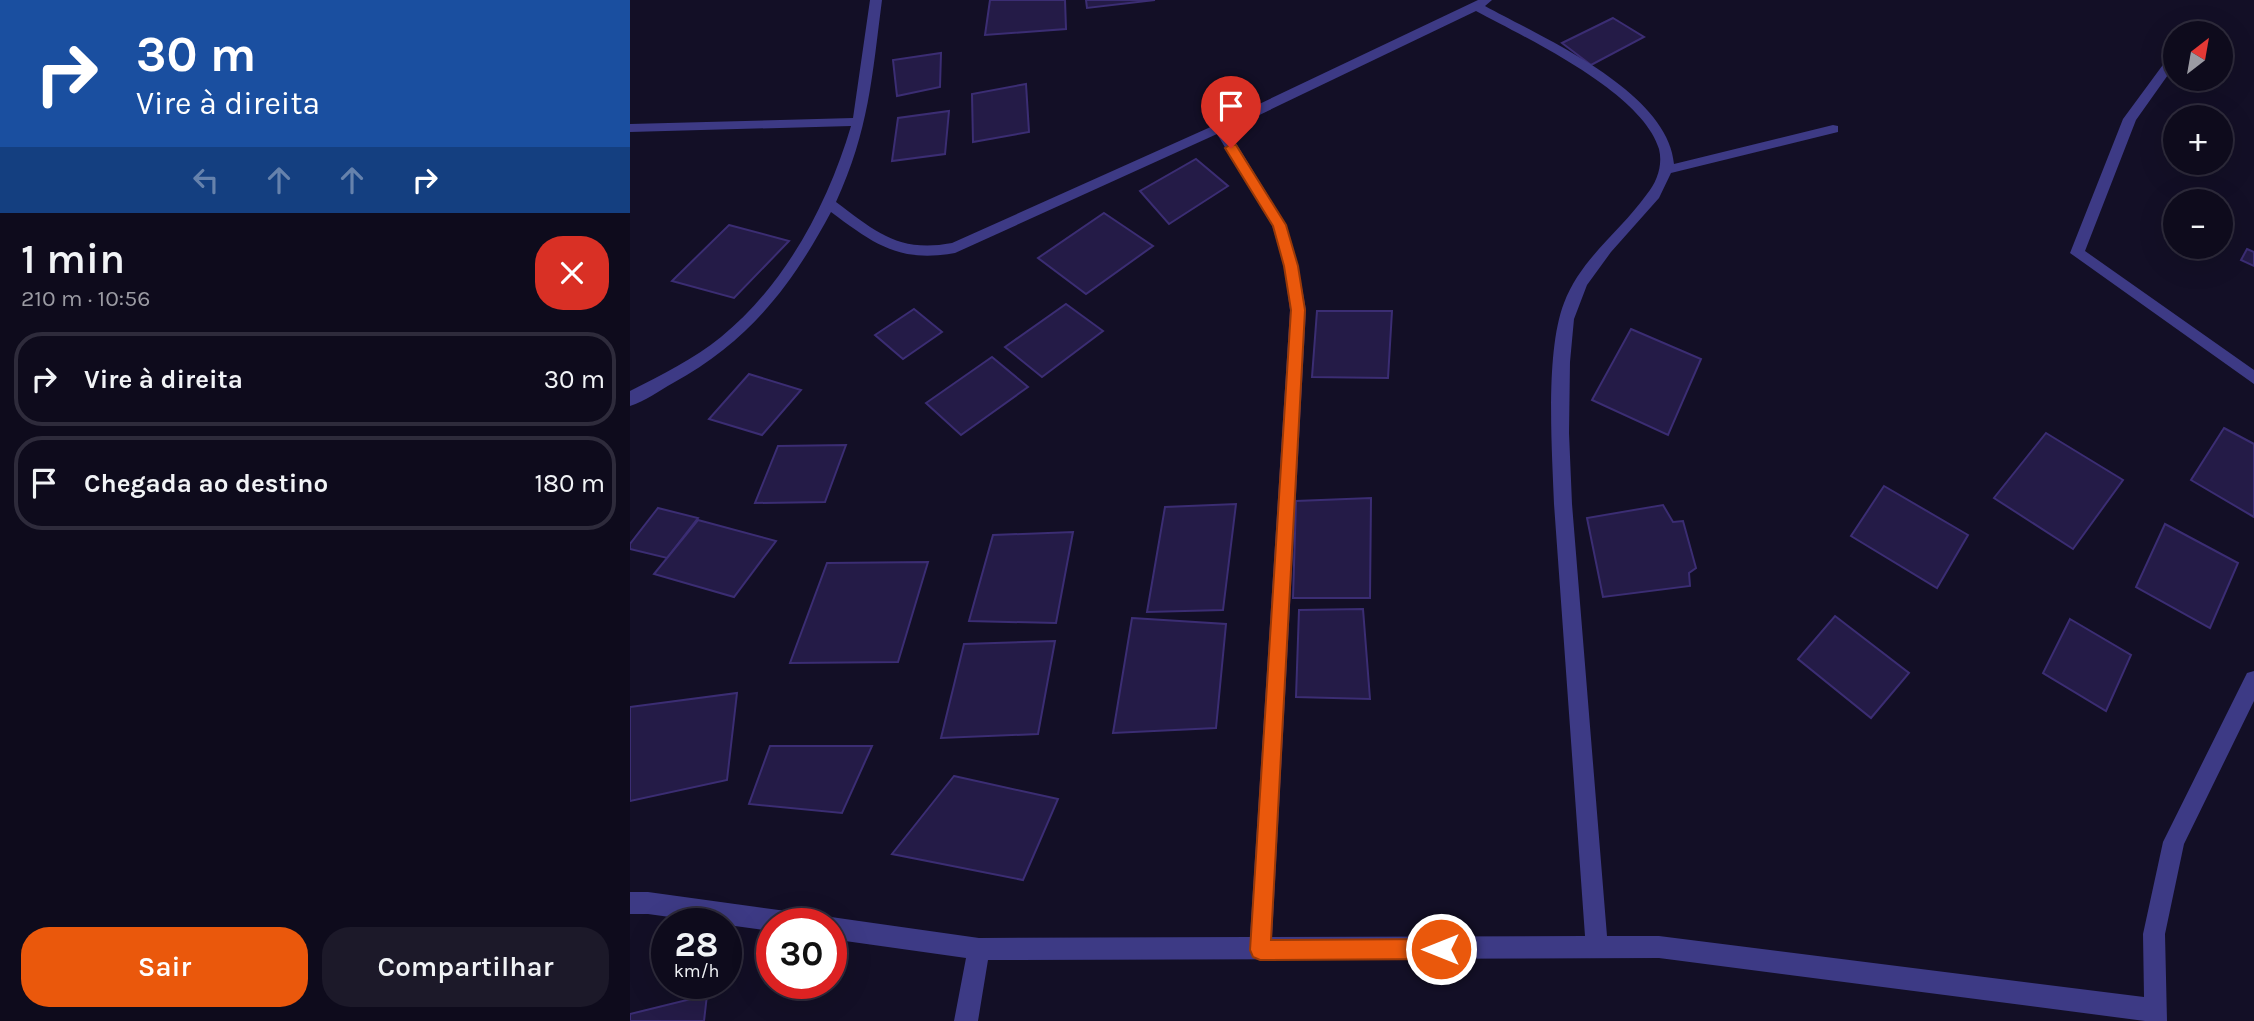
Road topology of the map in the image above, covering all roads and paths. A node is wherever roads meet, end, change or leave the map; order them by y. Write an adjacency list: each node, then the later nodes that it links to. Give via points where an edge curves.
1 (876, 0): 4 (street)
2 (1481, 3): 6 (street); 8 (street, via 1626,96 1655,126 1666,152)
3 (2163, 73): 10 (street, via 2130,119 2077,253)
4 (859, 122): 5 (street); 9 (street)
5 (630, 128)
6 (1220, 128): 9 (street, via 955,248 931,254 888,245); 18 (street, via 1279,225 1298,310)
7 (1833, 129): 8 (street)
8 (1667, 170): 16 (street, via 1657,192 1597,258 1576,291 1566,314 1563,344 1564,518)
9 (828, 203): 11 (street, via 774,293 737,332 687,369)
10 (2254, 378)
11 (630, 399)
12 (2254, 680): 19 (street, via 2174,842 2154,934)
13 (630, 903): 14 (street)
14 (756, 918)
15 (847, 930): 17 (street)
16 (1597, 948): 18 (street); 19 (street, via 1659,947)
17 (979, 949): 18 (street); 20 (street)
18 (1260, 950)
19 (2156, 1016)
20 (966, 1021)

